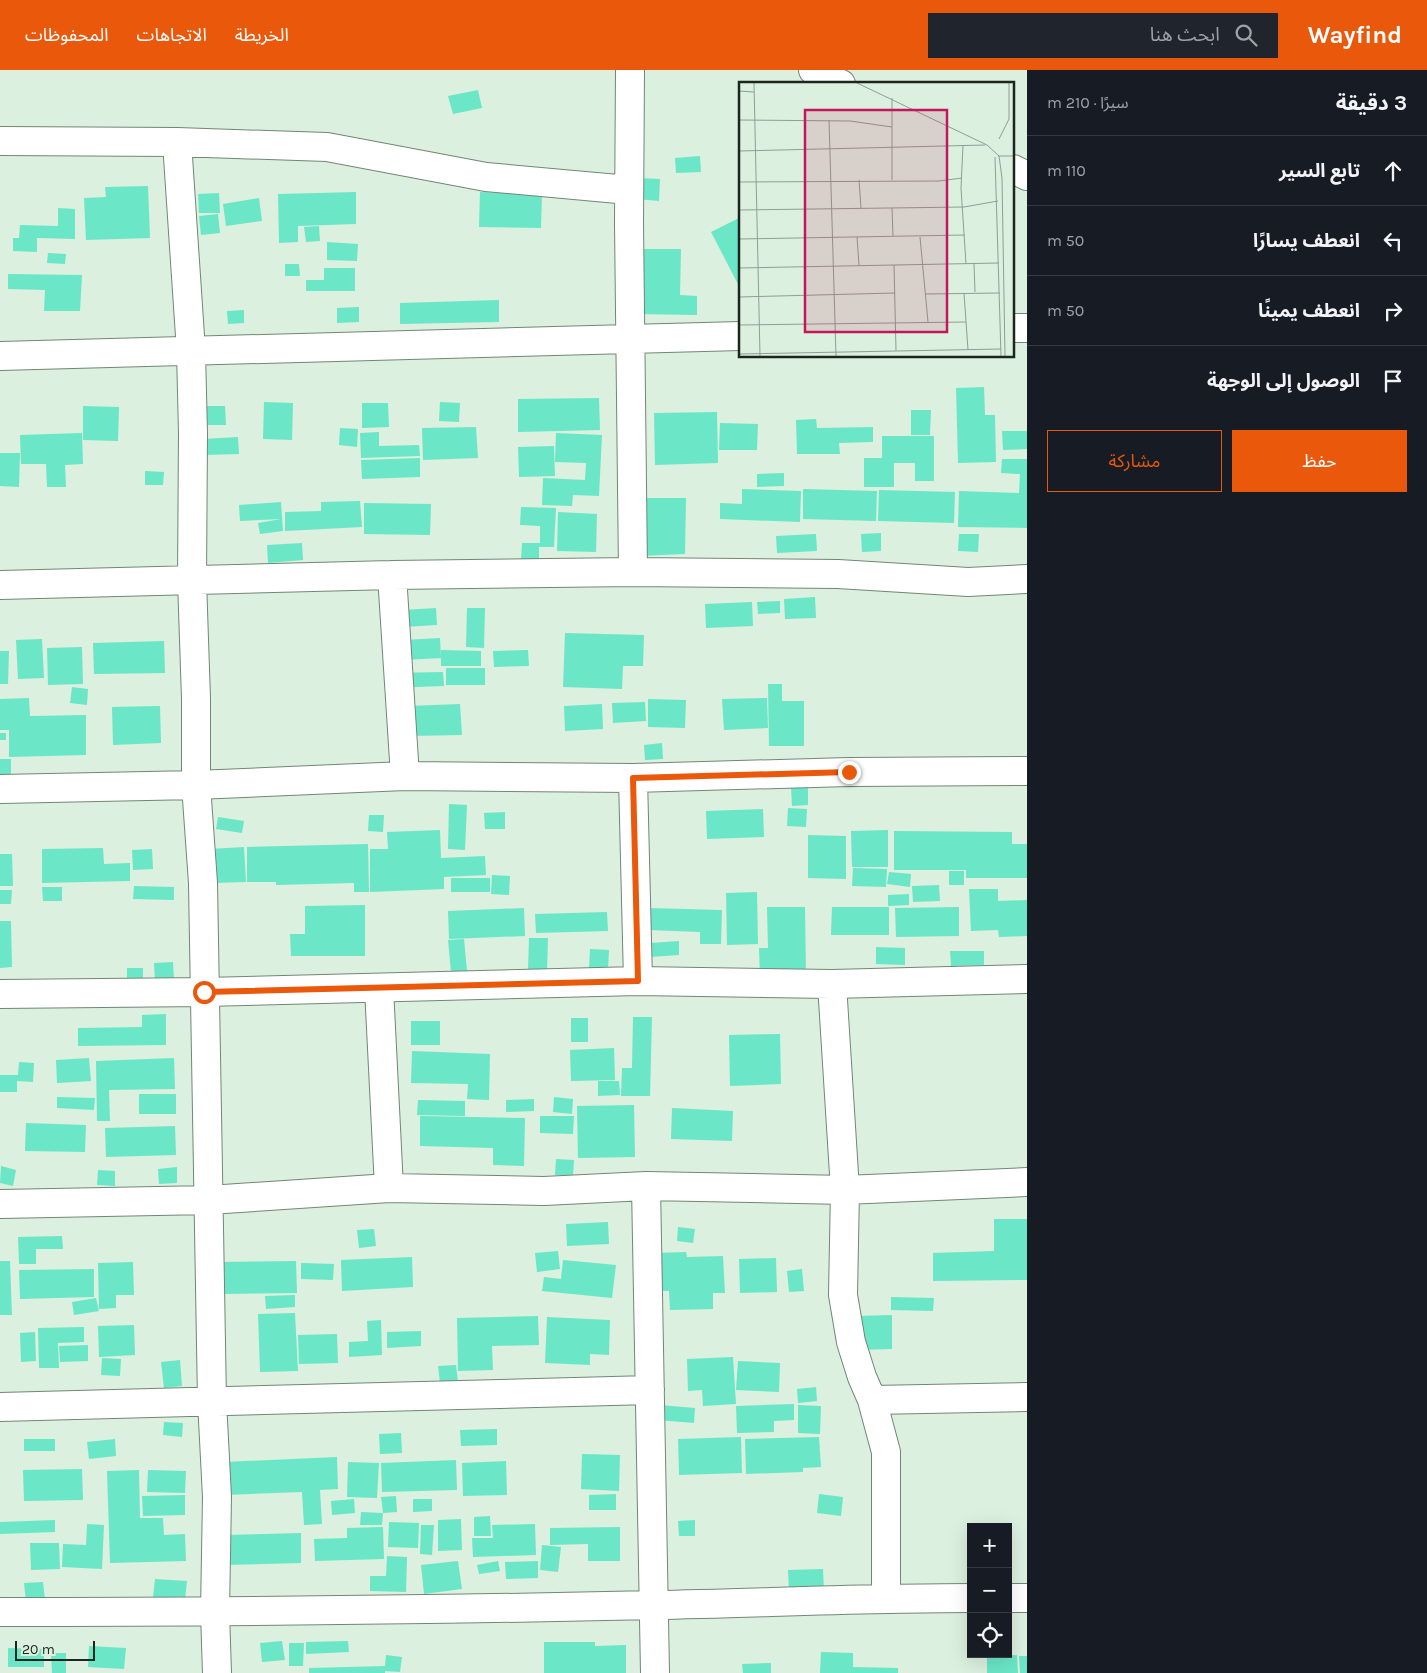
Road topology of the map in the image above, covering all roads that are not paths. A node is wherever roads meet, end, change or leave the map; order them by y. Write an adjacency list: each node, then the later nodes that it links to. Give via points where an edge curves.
1 (630, 70): 8 (street)
2 (813, 70): 3 (street)
3 (837, 82)
4 (0, 141): 5 (street)
5 (177, 142): 8 (street, via 328,146 486,177); 13 (street)
6 (1014, 170): 7 (street)
7 (1027, 176)
8 (629, 190): 12 (street)
9 (1014, 328): 10 (street)
10 (1027, 328)
11 (739, 336): 12 (street)
12 (631, 339): 13 (street); 15 (street)
13 (191, 351): 14 (street); 18 (street, via 194,434)
14 (0, 356)
15 (633, 572): 16 (street); 17 (street, via 838,574 968,582)
16 (392, 575): 18 (street); 21 (street)
17 (1027, 579)
18 (192, 580): 19 (street); 23 (street)
19 (0, 585)
20 (1027, 771): 22 (street)
21 (406, 776): 22 (street); 23 (street)
22 (633, 778): 26 (street)
23 (196, 785): 24 (street); 29 (street, via 203,883)
24 (0, 790)
25 (1027, 979): 27 (street)
26 (638, 981): 27 (street); 28 (street)
27 (832, 984): 34 (street)
28 (378, 988): 29 (street); 33 (street)
29 (204, 992): 30 (street); 35 (street)
30 (0, 994)
31 (1027, 1182): 34 (street)
32 (646, 1186): 33 (street, via 544,1191); 34 (street); 37 (street)
33 (389, 1188): 35 (street)
34 (845, 1190): 39 (street, via 843,1295 851,1342)
35 (209, 1200): 36 (street); 40 (street)
36 (0, 1204)
37 (650, 1390): 40 (street); 46 (street)
38 (1027, 1396): 39 (street)
39 (872, 1400): 42 (street, via 886,1452)
40 (212, 1401): 41 (street); 48 (street, via 217,1497)
41 (0, 1407)
42 (886, 1598): 43 (street); 46 (street)
43 (967, 1598)
44 (1012, 1598): 45 (street)
45 (1027, 1598)
46 (654, 1606): 48 (street); 50 (street)
47 (0, 1612): 48 (street)
48 (215, 1612): 49 (street)
49 (217, 1673)
50 (655, 1673)

